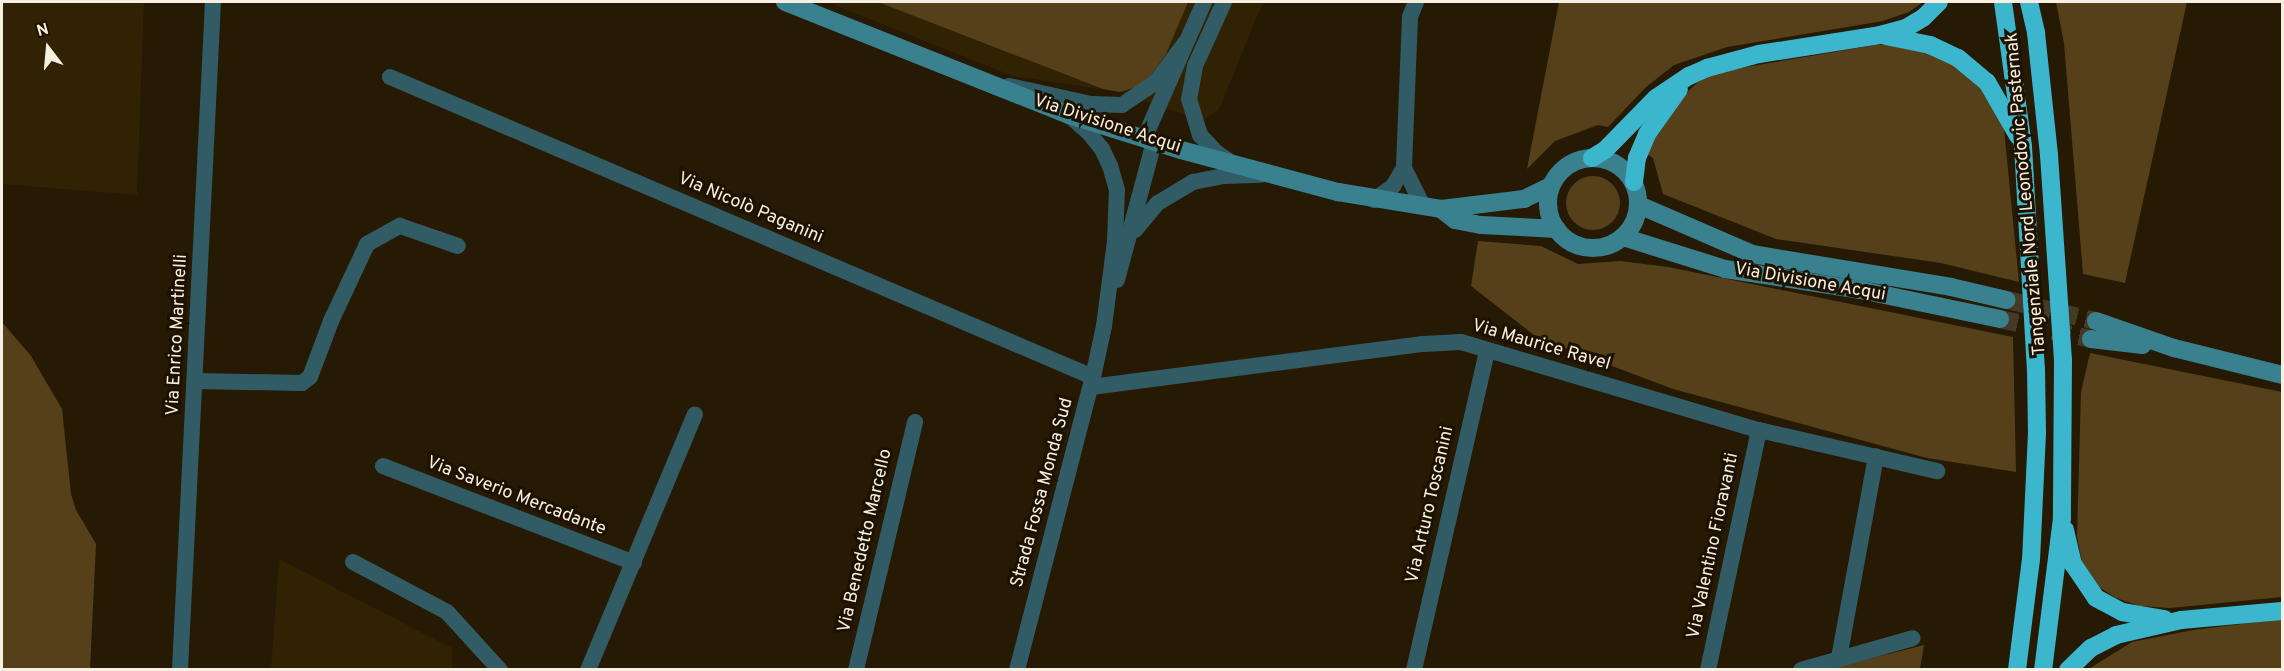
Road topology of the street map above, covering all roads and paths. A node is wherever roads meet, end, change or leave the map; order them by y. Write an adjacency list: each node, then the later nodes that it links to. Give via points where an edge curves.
1 (213, 2): 38 (street, Via Enrico Martinelli)
2 (785, 2): 13 (main road, Via Divisione Acqui)
3 (1204, 2): 10 (street)
4 (1224, 2): 18 (street, via 1195,66 1189,99 1200,135 1217,153)
5 (1416, 2): 19 (street, via 1410,17)
6 (1939, 2): 9 (highway, via 1906,28)
7 (2003, 2): 16 (highway, Tangenziale Nord Leonodovic Pasternak)
8 (2029, 2): 46 (highway, Tangenziale Nord Leonodovic Pasternak, via 2049,155 2062,315)
9 (1880, 35): 11 (highway, via 1759,54); 16 (highway, via 1930,45 1972,68 1998,97)
10 (1185, 43): 13 (street, via 1156,82 1132,100 1113,106); 15 (street, Strada Fossa Monda Sud)
11 (1689, 76): 17 (highway, via 1656,98 1605,150); 21 (highway, via 1647,134 1637,158)
12 (390, 77): 39 (street, Via Nicolò Paganini)
13 (976, 80): 14 (main road, Via Divisione Acqui)
14 (1069, 115): 15 (main road, Via Divisione Acqui); 33 (street, Strada Fossa Monda Sud, via 1102,149 1117,190)
15 (1149, 140): 18 (main road, Via Divisione Acqui); 27 (street, Strada Fossa Monda Sud)
16 (2023, 146): 61 (highway, Tangenziale Nord Leonodovic Pasternak, via 2033,281 2037,433 2031,559)
17 (1592, 158): 21 (main road, via 1615,163); 22 (main road, via 1568,165)
18 (1237, 165): 20 (main road, Via Divisione Acqui)
19 (1404, 168): 23 (street, via 1393,186); 25 (street)
20 (1276, 176): 23 (main road, Via Divisione Acqui); 27 (street, via 1225,176 1193,182 1158,203)
21 (1634, 182): 24 (main road)
22 (1551, 186): 25 (main road, Via Divisione Acqui, via 1524,199); 26 (main road, via 1548,208)
23 (1374, 200): 25 (main road, Via Divisione Acqui)
24 (1639, 205): 28 (main road, via 1633,226); 30 (main road, Via Divisione Acqui, via 1752,254)
25 (1432, 207): 26 (main road, Via Divisione Acqui, via 1455,220 1481,225)
26 (1557, 229): 28 (main road, via 1569,241 1589,248 1612,244)
27 (1131, 235): 33 (street, Strada Fossa Monda Sud)
28 (1623, 237): 31 (main road, Via Divisione Acqui, via 1725,269 1861,290)
29 (458, 246): 38 (street, via 400,226 367,244 310,377 302,383)
30 (2007, 300)
31 (2000, 319)
32 (2096, 321): 35 (main road)
33 (1104, 326): 39 (street, Strada Fossa Monda Sud)
34 (2091, 339): 35 (main road)
35 (2174, 348): 37 (main road)
36 (1487, 350): 39 (street, Via Maurice Ravel, via 1461,342 1440,342); 42 (street, Via Maurice Ravel); 58 (street, Via Arturo Toscanini)
37 (2283, 375)
38 (196, 381): 53 (street, Via Enrico Martinelli)
39 (1092, 382): 57 (street, Strada Fossa Monda Sud)
40 (695, 414): 48 (street)
41 (915, 422): 56 (street, Via Benedetto Marcello)
42 (1759, 430): 43 (street, Via Maurice Ravel); 59 (street, Via Valentino Fioravanti)
43 (1876, 456): 45 (street, Via Maurice Ravel); 52 (street)
44 (383, 466): 48 (street, Via Saverio Mercadante)
45 (1937, 471)
46 (2062, 518): 50 (highway, via 2073,564 2096,598 2122,612); 62 (highway, Tangenziale Nord Leonodovic Pasternak)
47 (353, 562): 54 (street, via 447,612)
48 (634, 563): 55 (street)
49 (2283, 611): 50 (highway)
50 (2181, 620): 63 (highway, via 2116,635 2091,648)
51 (1913, 638): 52 (street)
52 (1839, 658): 60 (street)
53 (180, 669)
54 (500, 669)
55 (588, 669)
56 (856, 669)
57 (1017, 669)
58 (1414, 669)
59 (1708, 669)
60 (1801, 669)
61 (2017, 669)
62 (2043, 669)
63 (2068, 669)

